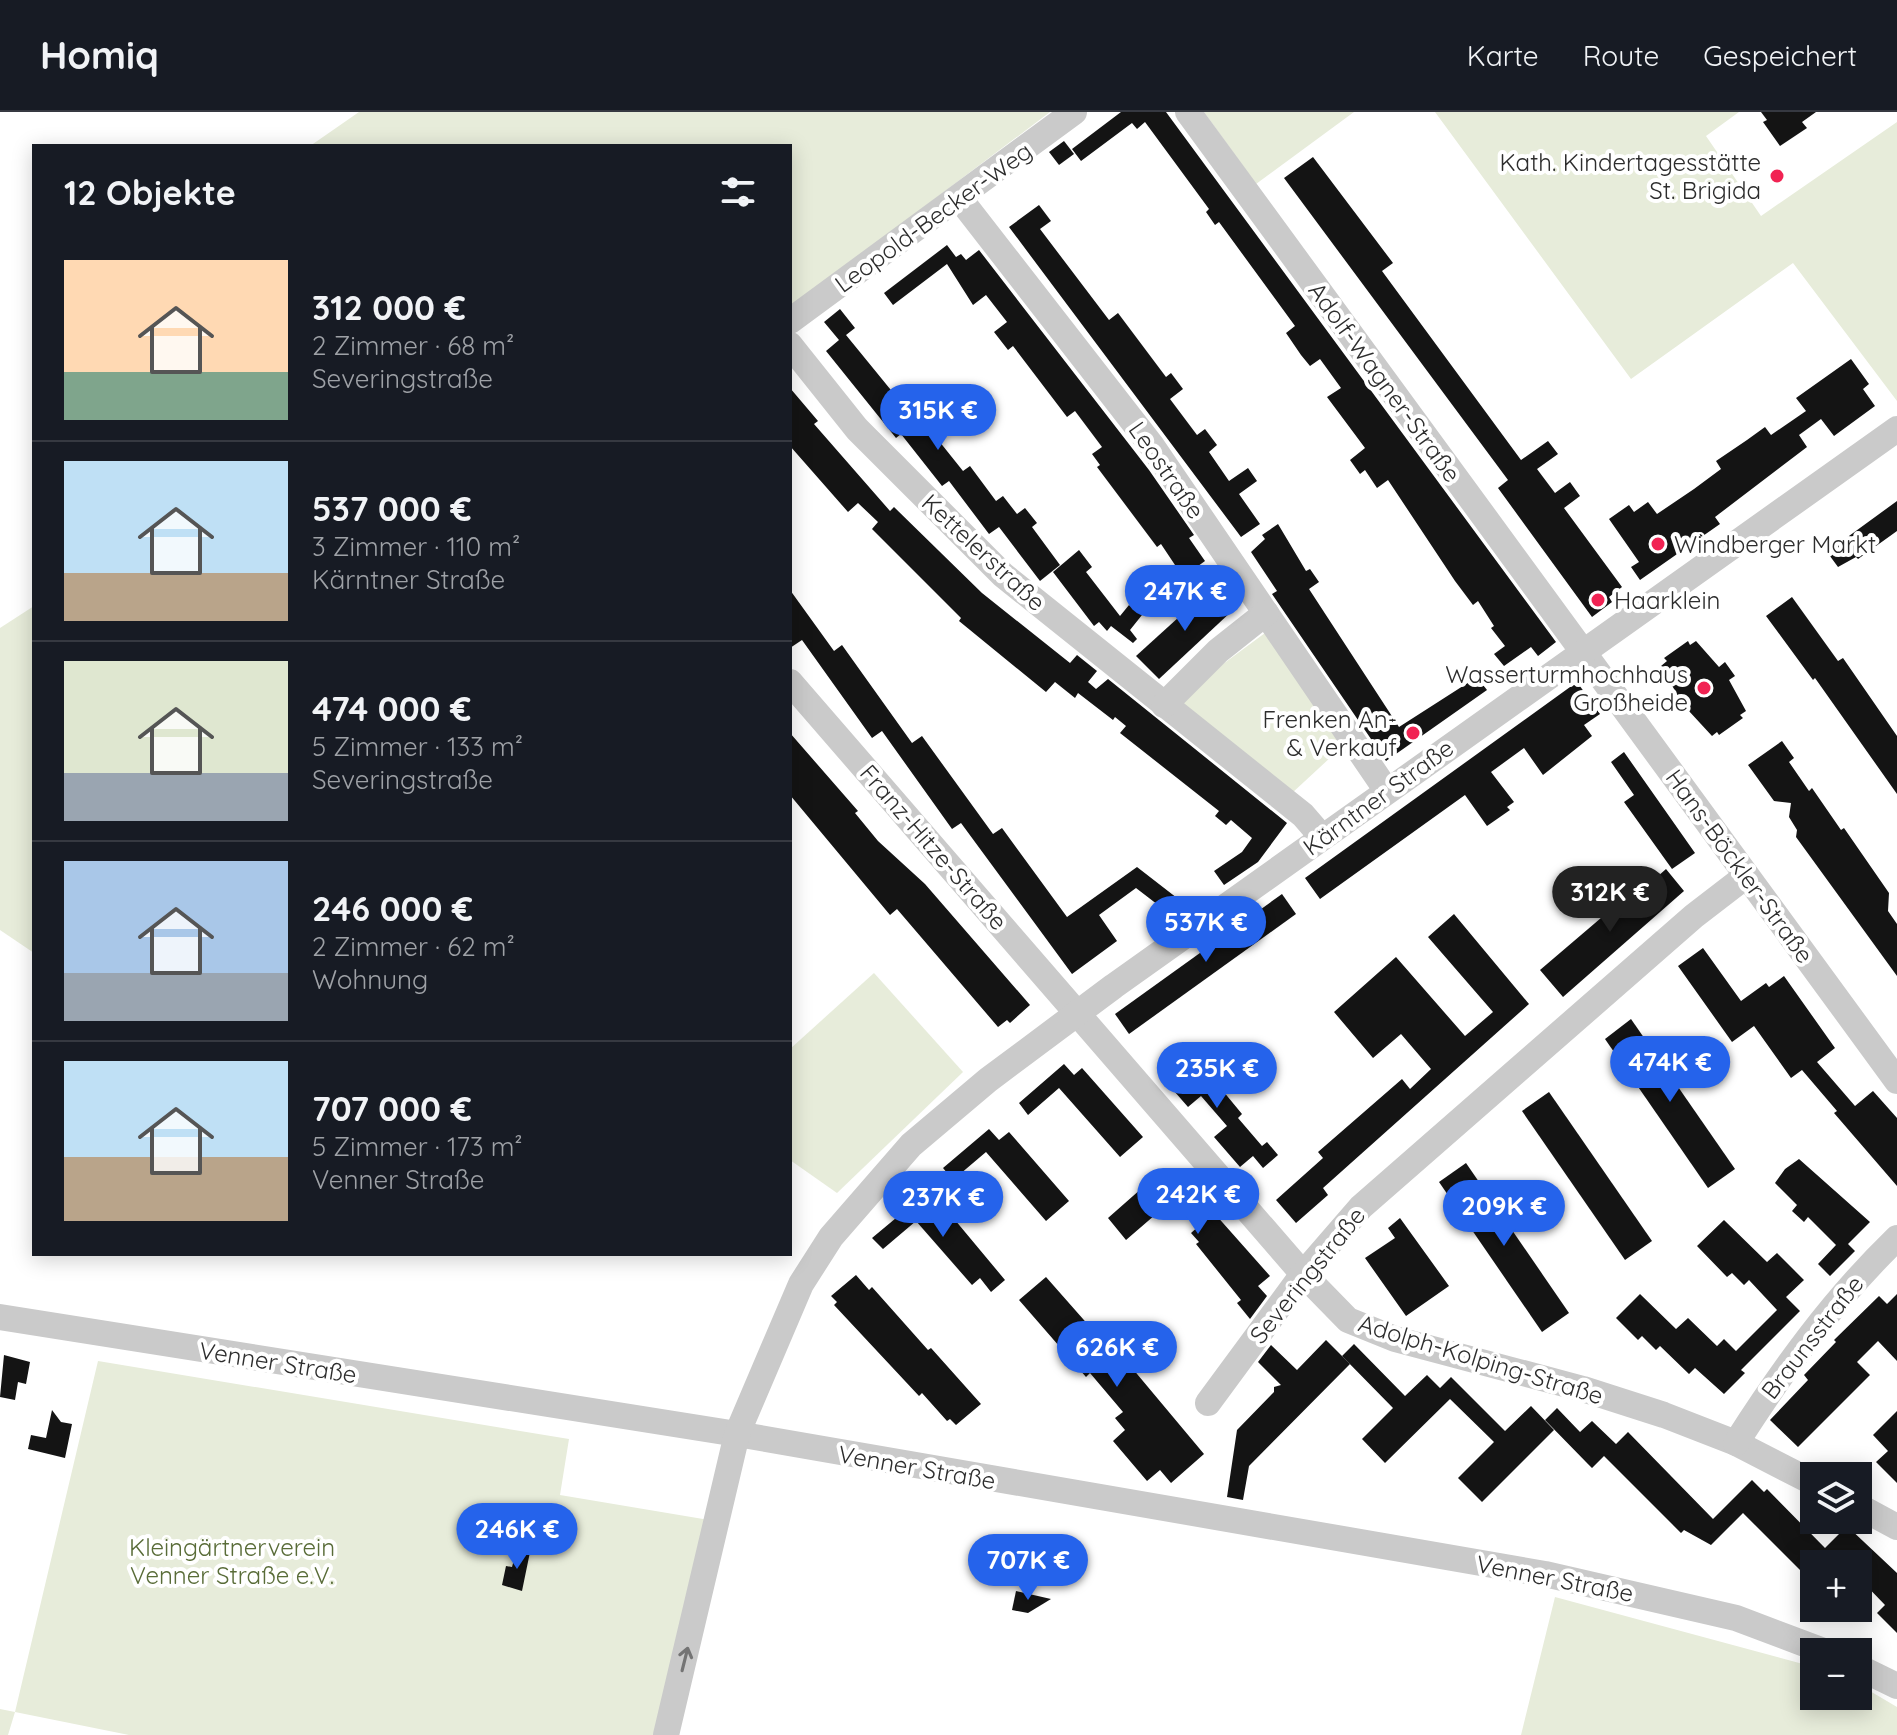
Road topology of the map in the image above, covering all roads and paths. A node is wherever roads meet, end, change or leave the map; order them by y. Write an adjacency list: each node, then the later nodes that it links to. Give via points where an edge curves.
1 (1074, 112): 3 (street, Leopold-Becker-Weg)
2 (1188, 112): 8 (street, Adolf-Wagner-Straße)
3 (960, 199): 4 (street, Leopold-Becker-Weg); 7 (street, Leostraße, via 1144,435)
4 (792, 320)
5 (792, 348): 10 (street, Kettelerstraße, via 857,429 1003,575)
6 (1897, 429): 8 (street, Kärntner Straße)
7 (1266, 613): 10 (street); 11 (street, Leostraße)
8 (1582, 651): 11 (street, Kärntner Straße); 13 (street, Hans-Böckler-Straße)
9 (792, 684): 14 (street, Franz-Hitze-Straße)
10 (1164, 705): 12 (street, Kettelerstraße, via 1303,815)
11 (1387, 791): 12 (street, Kärntner Straße)
12 (1322, 837): 14 (street, Kärntner Straße)
13 (1746, 876): 15 (street, Hans-Böckler-Straße); 17 (street, Severingstraße, via 1361,1207)
14 (1077, 1013): 17 (street, Adolph-Kolping-Straße); 20 (street, Kärntner Straße, via 911,1145 850,1213 801,1284)
15 (1897, 1081)
16 (1897, 1238): 21 (street, Braunsstraße, via 1849,1284 1792,1356)
17 (1303, 1274): 19 (street, Severingstraße); 21 (street, Adolph-Kolping-Straße, via 1348,1320 1383,1334 1583,1389)
18 (12, 1319): 20 (street, Venner Straße)
19 (1208, 1403)
20 (737, 1434): 25 (street, Venner Straße, via 1545,1574 1736,1618); 28 (street, Kärntner Straße, one-way to 20)
21 (1736, 1443): 22 (street, Adolph-Kolping-Straße)
22 (1800, 1476)
23 (1872, 1514): 24 (street)
24 (1897, 1527)
25 (1800, 1642)
26 (1872, 1674): 27 (street)
27 (1897, 1686)
28 (666, 1735)

